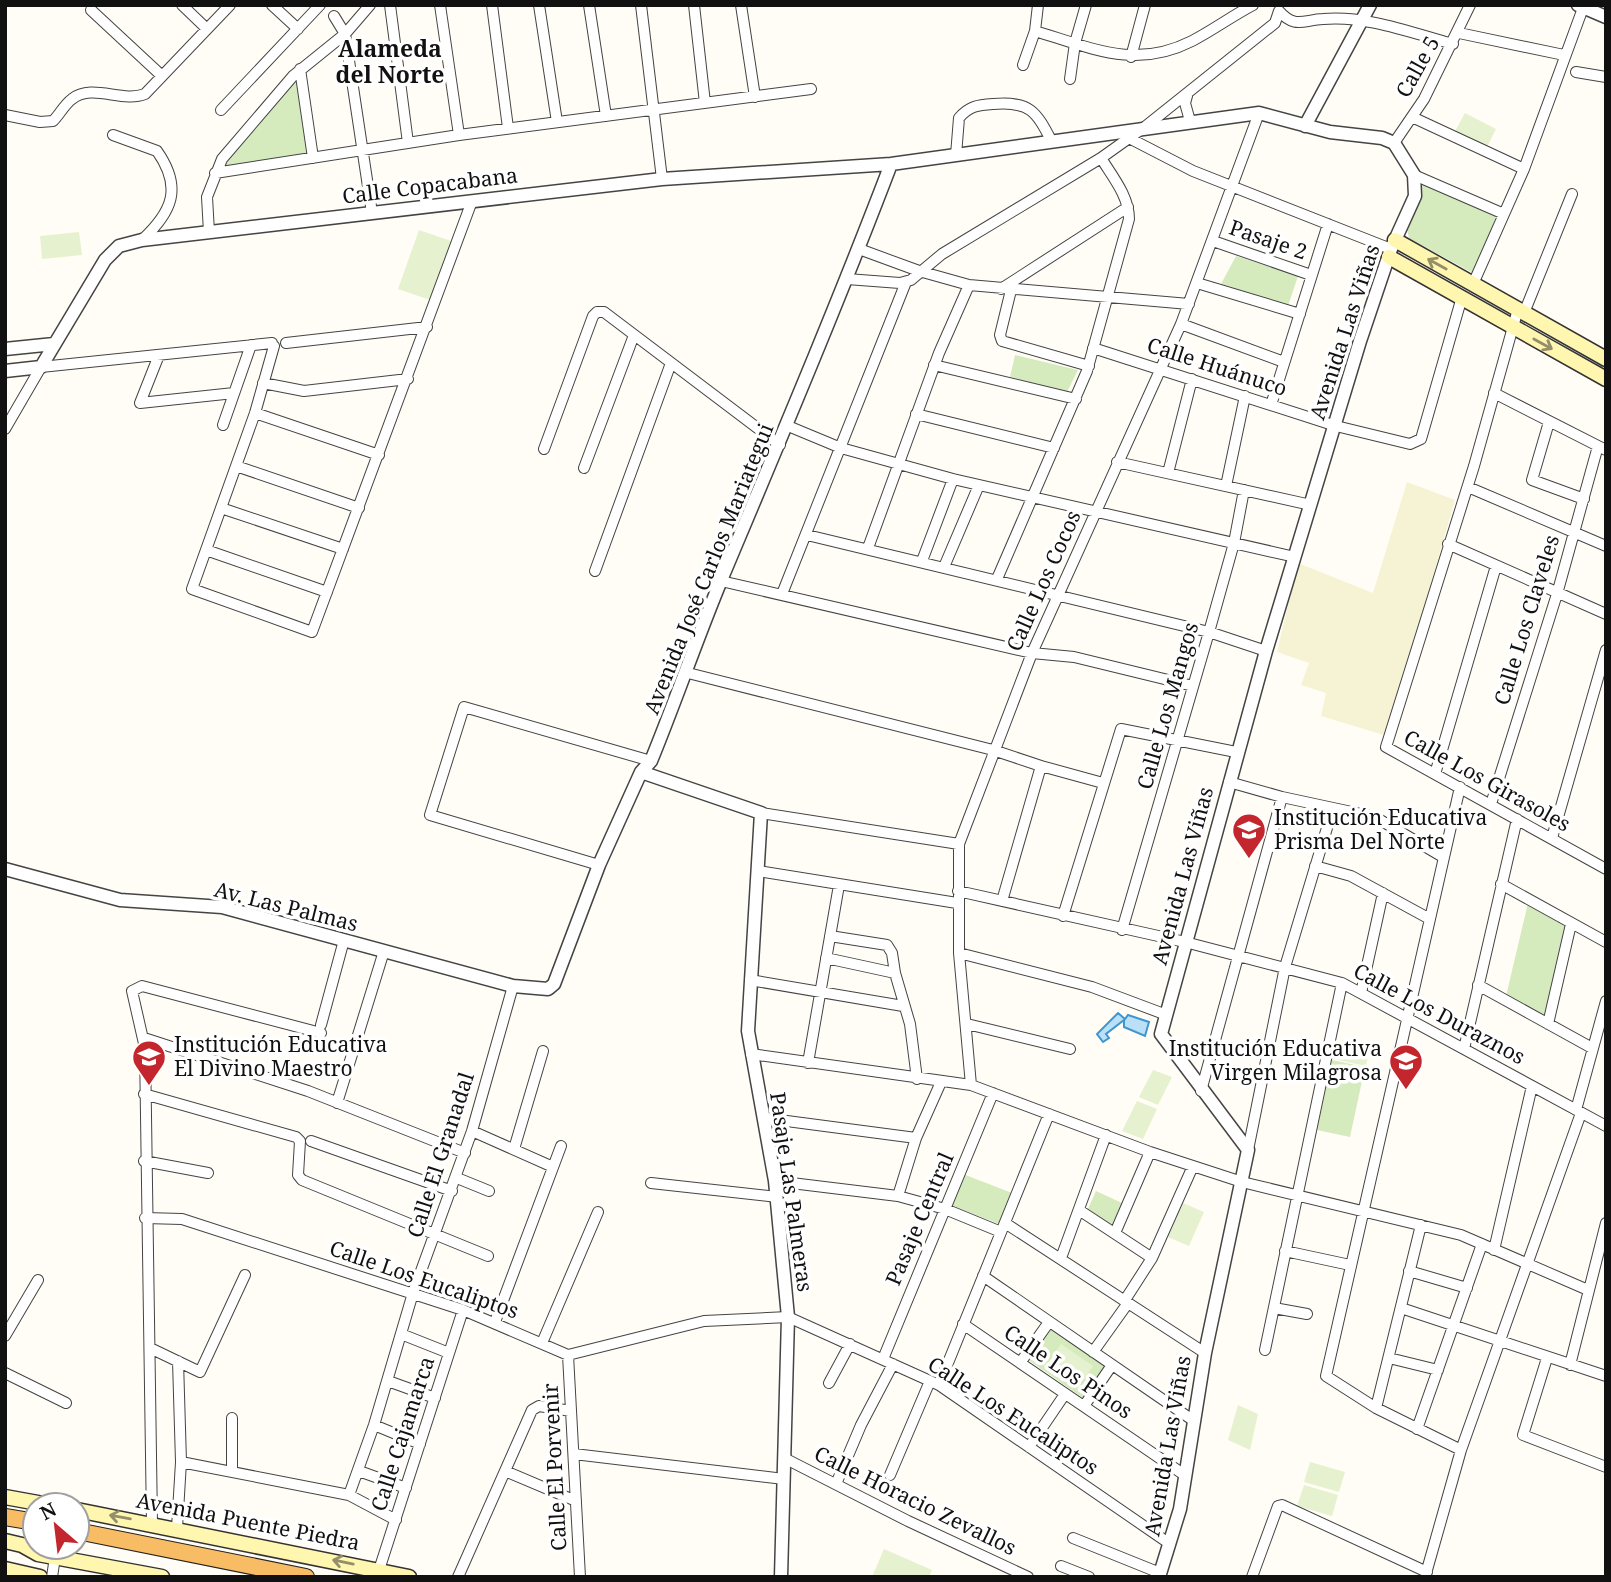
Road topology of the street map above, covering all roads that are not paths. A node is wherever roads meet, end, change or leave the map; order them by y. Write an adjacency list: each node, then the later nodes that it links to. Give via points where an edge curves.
1 (182, 5): 28 (street)
2 (230, 5): 28 (street)
3 (272, 5): 29 (street)
4 (320, 5): 29 (street)
5 (370, 5): 32 (street)
6 (390, 5): 62 (street)
7 (440, 5): 59 (street)
8 (492, 5): 57 (street)
9 (539, 5): 54 (street)
10 (589, 5): 51 (street)
11 (641, 5): 48 (street)
12 (694, 5): 46 (street)
13 (741, 5): 45 (street)
14 (1038, 5): 30 (street)
15 (1086, 5): 33 (street)
16 (1145, 5): 36 (street)
17 (1244, 5): 25 (street)
18 (1253, 5): 25 (street)
19 (1370, 5): 27 (street)
20 (1470, 5): 31 (street, Calle 5)
21 (1580, 7): 26 (street); 35 (street)
22 (1277, 8): 27 (street, via 1292,23); 44 (street, via 1275,23)
23 (91, 10): 40 (street)
24 (334, 16): 32 (street)
25 (1232, 16): 36 (street, via 1175,48)
26 (1606, 17)
27 (1362, 20): 34 (street); 56 (street)
28 (207, 29): 40 (street)
29 (298, 29): 47 (street)
30 (1035, 31): 33 (street); 37 (street)
31 (1459, 33): 34 (street, Calle 5); 35 (street)
32 (345, 34): 38 (street); 64 (street)
33 (1075, 43): 36 (street); 42 (street)
34 (1453, 44): 52 (street, Calle 5)
35 (1564, 55): 69 (street)
36 (1130, 57)
37 (1023, 65)
38 (300, 69): 66 (street); 70 (street)
39 (1576, 72): 41 (street)
40 (162, 76): 50 (street, via 145,94 134,97 80,95 53,121)
41 (1606, 77)
42 (1070, 79)
43 (811, 89): 45 (street)
44 (1187, 96): 53 (street); 55 (street)
45 (755, 97): 46 (street)
46 (705, 103): 48 (street)
47 (221, 110)
48 (655, 110): 51 (street); 72 (street)
49 (1259, 113): 53 (street, Calle Copacabana); 56 (street); 73 (street, Calle Los Cocos)
50 (5, 116)
51 (606, 116): 54 (street)
52 (1412, 117): 63 (street, Calle 5); 69 (street)
53 (1190, 121): 55 (street, Calle Copacabana)
54 (556, 122): 57 (street)
55 (1146, 126): 60 (street); 61 (street, Calle Copacabana)
56 (1305, 126): 63 (street)
57 (508, 128): 59 (street)
58 (113, 135): 81 (street, via 157,151 169,174 169,209)
59 (459, 135): 62 (street)
60 (1129, 138): 67 (street); 73 (street)
61 (1052, 142): 65 (street, Calle Copacabana); 65 (street, via 1041,120 1024,105 973,105 959,118)
62 (408, 143): 64 (street)
63 (1394, 143): 71 (street)
64 (363, 151): 66 (street); 77 (street)
65 (956, 155): 68 (street, Calle Copacabana)
66 (313, 158): 70 (street)
67 (1101, 158): 76 (street); 85 (street)
68 (891, 164): 72 (street, Calle Copacabana); 83 (street, Avenida José Carlos Mariategui)
69 (1524, 169): 78 (street)
70 (215, 173): 80 (street, via 206,197)
71 (1414, 175): 78 (street); 84 (street, Avenida Las Viñas, via 1415,196)
72 (662, 179): 75 (street, Calle Copacabana)
73 (1233, 187): 79 (street); 82 (street, Calle Los Cocos)
74 (1572, 194): 96 (street)
75 (472, 201): 77 (street, Calle Copacabana); 99 (street)
76 (1128, 207): 92 (street); 93 (street, via 1129,219)
77 (372, 213): 80 (street, Calle Copacabana)
78 (1504, 214): 90 (street)
79 (1328, 224): 84 (street); 86 (street)
80 (209, 232): 81 (street, Calle Copacabana)
81 (142, 240): 103 (street, Calle Copacabana, via 119,246 105,260)
82 (1213, 241): 86 (street, Pasaje 2); 89 (street, Calle Los Cocos)
83 (859, 249): 85 (street); 87 (street, Avenida José Carlos Mariategui)
84 (1392, 249): 90 (main road, one-way to 84); 94 (main road); 130 (street, Avenida Las Viñas)
85 (919, 271): 88 (street); 91 (street)
86 (1311, 275): 97 (street)
87 (847, 279): 88 (street); 129 (street, Avenida José Carlos Mariategui)
88 (906, 282): 136 (street)
89 (1197, 283): 95 (street, Calle Los Cocos); 97 (street)
90 (1473, 284): 96 (main road)
91 (969, 285): 92 (street); 111 (street)
92 (1006, 290): 93 (street); 112 (street, via 1002,341)
93 (1108, 295): 95 (street); 105 (street)
94 (1462, 297): 100 (main road); 130 (street, Calle Huánuco, via 1421,439 1410,444)
95 (1189, 304): 98 (street, Calle Los Cocos)
96 (1521, 311): 100 (street); 108 (main road)
97 (1300, 314): 109 (street)
98 (1181, 324): 109 (street); 114 (street, Calle Los Cocos)
99 (427, 327): 102 (street); 116 (street)
100 (1513, 327): 118 (main road, one-way to 118); 121 (street)
101 (635, 335): 110 (street); 135 (street, via 604,312 593,316); 141 (street)
102 (286, 343)
103 (54, 344): 106 (street); 113 (street, Calle Copacabana)
104 (251, 345): 107 (street); 119 (street, via 273,345); 120 (street)
105 (1093, 348): 112 (street); 114 (street, Calle Huánuco)
106 (5, 349)
107 (159, 355): 113 (street); 120 (street, via 140,403)
108 (1606, 359)
109 (1284, 362): 124 (street)
110 (671, 363): 132 (street); 166 (street)
111 (934, 365): 123 (street); 126 (street)
112 (1088, 366): 123 (street)
113 (41, 367): 115 (street); 131 (street)
114 (1161, 369): 117 (street, Calle Huánuco); 138 (street, Calle Los Cocos)
115 (5, 371)
116 (408, 379): 119 (street, via 304,391); 137 (street)
117 (1192, 379): 122 (street, Calle Huánuco); 142 (street)
118 (1606, 379)
119 (263, 383): 125 (street)
120 (234, 393): 128 (street)
121 (1494, 393): 127 (street); 146 (street)
122 (1245, 396): 124 (street, Calle Huánuco); 145 (street)
123 (1076, 399): 133 (street)
124 (1271, 405): 130 (street, Calle Huánuco)
125 (255, 412): 137 (street); 140 (street)
126 (916, 414): 133 (street); 139 (street)
127 (1549, 422): 134 (street); 149 (street, via 1532,480)
128 (223, 425)
129 (788, 426): 132 (street, Avenida José Carlos Mariategui); 136 (street)
130 (1336, 426): 150 (street, Avenida Las Viñas)
131 (5, 429)
132 (780, 445): 168 (street, Avenida José Carlos Mariategui)
133 (1054, 448): 148 (street)
134 (1602, 448): 149 (street, Calle Los Claveles)
135 (544, 449)
136 (841, 449): 139 (street); 155 (street)
137 (379, 455): 152 (street)
138 (1116, 462): 142 (street); 153 (street, Calle Los Cocos)
139 (900, 463): 143 (street); 159 (street)
140 (236, 466): 151 (street); 152 (street)
141 (584, 468)
142 (1168, 473): 145 (street)
143 (953, 479): 144 (street); 163 (street)
144 (979, 485): 148 (street); 165 (street)
145 (1226, 486): 147 (street)
146 (1468, 486): 154 (street); 157 (street)
147 (1244, 490): 150 (street); 156 (street, Calle Los Mangos)
148 (1031, 498): 153 (street); 167 (street)
149 (1584, 499): 154 (street, Calle Los Claveles)
150 (1311, 505): 162 (street, Avenida Las Viñas)
151 (221, 508): 160 (street); 161 (street)
152 (359, 508): 160 (street)
153 (1096, 511): 156 (street); 171 (street, Calle Los Cocos)
154 (1574, 533): 158 (street); 172 (street, Calle Los Claveles)
155 (807, 535): 159 (street); 170 (street)
156 (1234, 543): 162 (street); 174 (street, Calle Los Mangos)
157 (1448, 544): 164 (street); 186 (street, Calle Los Girasoles, via 1386,747)
158 (1606, 546)
159 (868, 548): 163 (street)
160 (343, 549): 169 (street)
161 (206, 550): 169 (street); 169 (street, via 192,589 312,632)
162 (1295, 556): 175 (street, Avenida Las Viñas)
163 (922, 561): 165 (street)
164 (1496, 566): 172 (street); 186 (street)
165 (944, 567): 167 (street)
166 (595, 571)
167 (997, 579): 171 (street)
168 (721, 580): 170 (street); 178 (street, Avenida José Carlos Mariategui)
169 (327, 592)
170 (782, 594): 177 (street)
171 (1060, 594): 174 (street); 177 (street, Calle Los Cocos)
172 (1557, 594): 173 (street); 191 (street, Calle Los Claveles)
173 (1606, 614)
174 (1209, 632): 175 (street); 179 (street, Calle Los Mangos)
175 (1266, 650): 182 (street, Avenida Las Viñas)
176 (1606, 650): 195 (street)
177 (1032, 653): 179 (street, via 1074,657); 181 (street, Calle Los Cocos)
178 (688, 673): 181 (street); 183 (street, Avenida José Carlos Mariategui)
179 (1193, 686): 180 (street, Calle Los Mangos)
180 (1179, 739): 182 (street); 188 (street, via 1121,729); 212 (street, Calle Los Mangos)
181 (993, 750): 184 (street); 196 (street, Calle Los Cocos)
182 (1236, 752): 187 (street, Avenida Las Viñas)
183 (650, 761): 185 (street, Avenida José Carlos Mariategui); 198 (street, via 464,708 430,815)
184 (1041, 766): 188 (street); 207 (street)
185 (641, 772): 193 (street); 198 (street, Avenida José Carlos Mariategui)
186 (1435, 774): 189 (street, Calle Los Girasoles)
187 (1229, 782): 190 (street); 215 (street, Avenida Las Viñas)
188 (1103, 783): 209 (street)
189 (1460, 787): 191 (street, Calle Los Girasoles); 197 (street)
190 (1282, 797): 192 (street); 219 (street)
191 (1491, 804): 194 (street, Calle Los Girasoles)
192 (1333, 808): 197 (street, via 1375,817); 200 (street)
193 (761, 813): 196 (street); 202 (street, Pasaje Las Palmeras)
194 (1517, 819): 195 (street, Calle Los Girasoles); 203 (street)
195 (1552, 838): 199 (street, Calle Los Girasoles)
196 (959, 844): 205 (street, Calle Los Cocos)
197 (1443, 857): 210 (street)
198 (599, 865): 225 (street, Avenida José Carlos Mariategui)
199 (1605, 865)
200 (1315, 866): 206 (street, via 1351,876); 221 (street)
201 (5, 869): 214 (street, Av. Las Palmas, via 120,900 222,907)
202 (758, 871): 204 (street); 223 (street, Pasaje Las Palmeras)
203 (1501, 884): 211 (street); 227 (street)
204 (839, 885): 208 (street); 213 (street)
205 (958, 891): 207 (street, Calle Los Duraznos); 208 (street, Calle Los Cocos)
206 (1383, 893): 210 (street); 229 (street)
207 (1002, 901): 209 (street, Calle Los Duraznos)
208 (957, 903): 218 (street, Calle Los Cocos)
209 (1063, 916): 212 (street, Calle Los Duraznos)
210 (1428, 918): 233 (street)
211 (1571, 924): 216 (street); 235 (street)
212 (1122, 930): 215 (street, Calle Los Duraznos)
213 (830, 936): 220 (street); 222 (street, via 887,945)
214 (344, 940): 217 (street, Av. Las Palmas); 236 (street, via 321,1029 142,986 132,991)
215 (1185, 942): 219 (street, Calle Los Duraznos); 232 (street, Avenida Las Viñas)
216 (1606, 942)
217 (384, 951): 226 (street, Av. Las Palmas); 250 (street)
218 (959, 953): 232 (street, via 1092,987); 234 (street, Calle Los Cocos)
219 (1236, 956): 221 (street, Calle Los Duraznos); 247 (street)
220 (826, 958): 222 (street); 228 (street)
221 (1285, 967): 224 (street, Calle Los Duraznos); 261 (street)
222 (895, 973): 231 (street)
223 (750, 980): 228 (street); 241 (street, Pasaje Las Palmeras)
224 (1342, 983): 229 (street, Calle Los Duraznos); 274 (street)
225 (554, 984): 226 (street, Av. Las Palmas, via 548,989)
226 (513, 985): 255 (street, Calle El Granadal)
227 (1478, 985): 235 (street); 239 (street)
228 (820, 993): 231 (street); 242 (street)
229 (1361, 993): 233 (street, Calle Los Duraznos)
230 (1606, 1001): 237 (street)
231 (903, 1006): 243 (street)
232 (1164, 1014): 247 (street, Avenida Las Viñas, via 1161,1034)
233 (1407, 1018): 239 (street, Calle Los Duraznos); 279 (street)
234 (967, 1024): 238 (street); 245 (street, Calle Los Cocos)
235 (1548, 1024): 237 (street)
236 (144, 1038): 249 (street); 250 (street)
237 (1592, 1048): 251 (street)
238 (1070, 1049)
239 (1464, 1049): 246 (street, Calle Los Duraznos)
240 (543, 1051): 260 (street)
241 (751, 1054): 242 (street); 253 (street, Pasaje Las Palmeras)
242 (808, 1063): 243 (street)
243 (917, 1079): 244 (street)
244 (941, 1082): 245 (street); 257 (street)
245 (971, 1085): 248 (street)
246 (1532, 1086): 251 (street, Calle Los Duraznos); 288 (street)
247 (1201, 1091): 261 (street, Avenida Las Viñas)
248 (993, 1093): 252 (street); 277 (street, Pasaje Central)
249 (144, 1094): 264 (street); 286 (street, via 296,1137 300,1141 299,1178)
250 (337, 1103): 263 (street)
251 (1578, 1111): 254 (street, Calle Los Duraznos); 293 (street)
252 (1049, 1114): 256 (street); 284 (street)
253 (764, 1118): 257 (street); 269 (street, Pasaje Las Palmeras)
254 (1606, 1126)
255 (472, 1131): 260 (street); 263 (street, Calle El Granadal)
256 (1106, 1135): 262 (street); 278 (street)
257 (916, 1138): 275 (street)
258 (311, 1141): 272 (street)
259 (561, 1146): 266 (street)
260 (514, 1150): 266 (street)
261 (1248, 1150): 270 (street, Avenida Las Viñas)
262 (1150, 1152): 265 (street); 285 (street)
263 (465, 1153): 268 (street, Calle El Granadal)
264 (144, 1161): 267 (street); 281 (street)
265 (1193, 1166): 270 (street); 292 (street)
266 (553, 1167): 308 (street)
267 (208, 1173)
268 (457, 1178): 272 (street, Calle El Granadal); 273 (street)
269 (775, 1181): 275 (street); 276 (street, Pasaje Las Palmeras)
270 (1242, 1182): 274 (street); 321 (street, Avenida Las Viñas)
271 (651, 1183): 276 (street)
272 (452, 1191): 286 (street, Calle El Granadal)
273 (489, 1191)
274 (1297, 1195): 279 (street); 289 (street)
275 (898, 1196): 277 (street)
276 (777, 1197): 307 (street, Pasaje Las Palmeras)
277 (945, 1209): 284 (street); 325 (street, Pasaje Central)
278 (1079, 1210): 285 (street); 291 (street)
279 (1362, 1210): 283 (street); 294 (street)
280 (598, 1212): 315 (street)
281 (145, 1218): 301 (street, Calle Los Eucaliptos, via 182,1219); 317 (street)
282 (1606, 1223): 300 (street)
283 (1421, 1225): 287 (street); 295 (street)
284 (1003, 1227): 291 (street); 297 (street)
285 (1115, 1233): 292 (street)
286 (436, 1234): 290 (street); 301 (street, Calle El Granadal)
287 (1482, 1244): 288 (street); 299 (street)
288 (1494, 1250): 293 (street)
289 (1285, 1251): 294 (street); 303 (street)
290 (488, 1256)
291 (1061, 1258): 302 (street)
292 (1152, 1258): 302 (street)
293 (1526, 1263): 300 (street); 314 (street)
294 (1350, 1265): 341 (street, via 1326,1376)
295 (1409, 1272): 299 (street); 304 (street)
296 (245, 1275): 326 (street, via 200,1372)
297 (983, 1276): 309 (street); 310 (street)
298 (38, 1280): 313 (street)
299 (1467, 1288): 311 (street)
300 (1588, 1290): 330 (street)
301 (413, 1293): 305 (street, Calle Los Eucaliptos); 312 (street, Calle El Granadal)
302 (1127, 1301): 319 (street); 321 (street)
303 (1273, 1308): 306 (street); 318 (street)
304 (1401, 1308): 311 (street); 323 (street)
305 (463, 1310): 308 (street, Calle Los Eucaliptos); 320 (street, Calle Cajamarca)
306 (1307, 1314)
307 (788, 1317): 316 (street, Calle Los Eucaliptos); 322 (street, Calle Los Eucaliptos, via 704,1321); 351 (street, Pasaje Las Palmeras)
308 (495, 1322): 315 (street, Calle Los Eucaliptos)
309 (1049, 1322): 319 (street); 327 (street)
310 (963, 1324): 327 (street, Calle Los Pinos); 336 (street)
311 (1453, 1326): 314 (street); 331 (street)
312 (401, 1334): 320 (street); 334 (street, Calle El Granadal)
313 (5, 1336)
314 (1498, 1342): 324 (street); 349 (street)
315 (542, 1343): 322 (street, Calle Los Eucaliptos)
316 (850, 1344): 325 (street, Calle Los Eucaliptos); 335 (street)
317 (150, 1348): 326 (street); 366 (street)
318 (1265, 1350)
319 (1093, 1352): 329 (street)
320 (449, 1353): 338 (street, Calle Cajamarca)
321 (1205, 1353): 344 (street, Avenida Las Viñas)
322 (568, 1355): 342 (street, Calle El Porvenir)
323 (1389, 1357): 331 (street); 341 (street)
324 (1547, 1358): 330 (street); 353 (street, via 1523,1435)
325 (883, 1359): 328 (street, Calle Los Eucaliptos)
326 (178, 1361): 352 (street)
327 (1020, 1363): 337 (street, Calle Los Pinos)
328 (893, 1364): 336 (street, Calle Los Eucaliptos); 360 (street)
329 (1112, 1365): 340 (street); 344 (street)
330 (1570, 1365): 333 (street)
331 (1438, 1370): 346 (street)
332 (5, 1373): 339 (street)
333 (1606, 1376)
334 (388, 1381): 338 (street); 345 (street, Calle El Granadal)
335 (829, 1383)
336 (935, 1383): 348 (street, Calle Los Eucaliptos); 357 (street)
337 (1065, 1394): 340 (street, Calle Los Pinos); 348 (street)
338 (435, 1398): 347 (street, Calle Cajamarca)
339 (66, 1403)
340 (1084, 1406): 358 (street, Calle Los Pinos)
341 (1376, 1408): 346 (street)
342 (571, 1411): 350 (street, Calle El Porvenir); 355 (street, via 535,1407)
343 (232, 1418): 356 (street)
344 (1194, 1421): 358 (street, Avenida Las Viñas)
345 (374, 1425): 347 (street); 354 (street, Calle El Granadal)
346 (1417, 1429): 349 (street)
347 (420, 1444): 361 (street, Calle Cajamarca)
348 (1029, 1447): 371 (street, Calle Los Eucaliptos)
349 (1461, 1450): 376 (street)
350 (574, 1454): 359 (street); 363 (street, Calle El Porvenir)
351 (786, 1459): 359 (street, Pasaje Las Palmeras); 360 (street, Calle Horacio Zevallos)
352 (181, 1462): 356 (street); 367 (street)
353 (1606, 1468)
354 (359, 1471): 361 (street); 362 (street, Calle El Granadal)
355 (505, 1471): 363 (street); 383 (street)
356 (232, 1472): 362 (street)
357 (890, 1475)
358 (1186, 1476): 371 (street, Avenida Las Viñas)
359 (784, 1479): 385 (street, Pasaje Las Palmeras)
360 (836, 1484): 386 (street, Calle Horacio Zevallos)
361 (406, 1488): 365 (street, Calle Cajamarca)
362 (349, 1495): 365 (street)
363 (576, 1501): 384 (street, Calle El Porvenir)
364 (91, 1512): 366 (main road, Avenida Puente Piedra, one-way to 364)
365 (396, 1520): 375 (street, Calle Cajamarca)
366 (152, 1523): 367 (main road, Avenida Puente Piedra)
367 (177, 1528): 375 (main road, Avenida Puente Piedra, one-way to 367)
368 (91, 1534): 381 (highway)
369 (1073, 1538): 377 (street)
370 (91, 1543): 380 (highway)
371 (1170, 1544): 377 (street, Avenida Las Viñas)
372 (76, 1561): 379 (main road)
373 (1061, 1566): 387 (street)
374 (5, 1569): 378 (main road)
375 (379, 1570): 382 (main road, Avenida Puente Piedra)
376 (1426, 1574): 388 (street, via 1282,1505)
377 (1160, 1575)
378 (40, 1577)
379 (162, 1577)
380 (262, 1577)
381 (306, 1577)
382 (409, 1577)
383 (458, 1577)
384 (580, 1577)
385 (781, 1577)
386 (1028, 1577)
387 (1089, 1577)
388 (1252, 1577)

